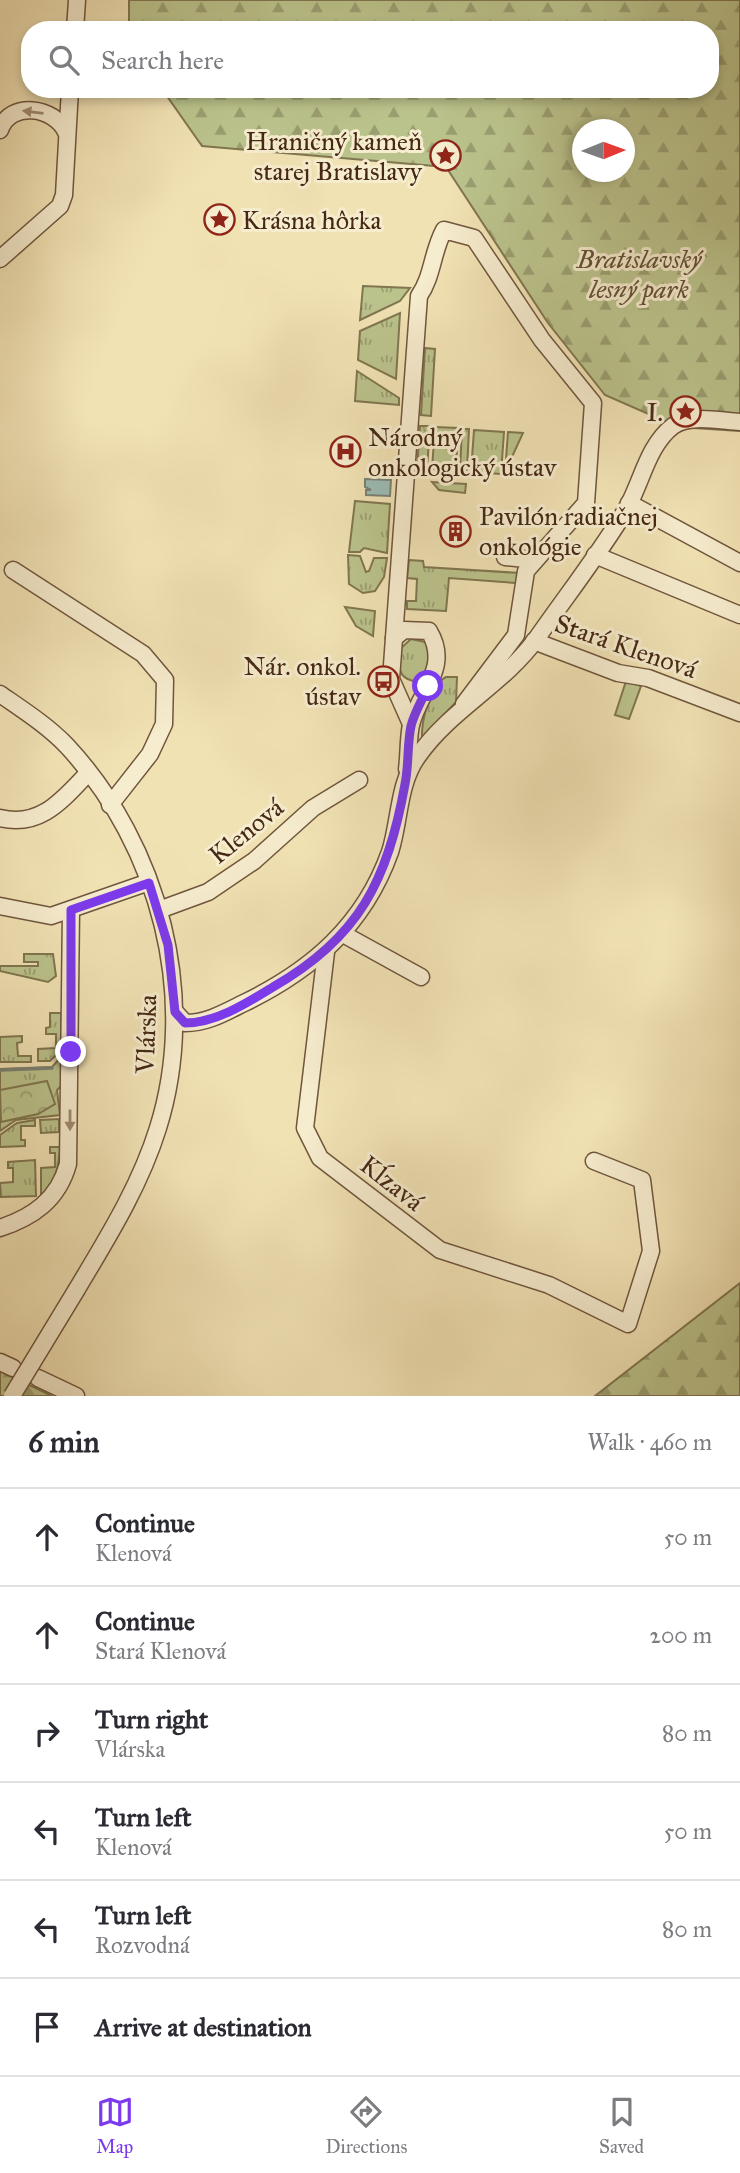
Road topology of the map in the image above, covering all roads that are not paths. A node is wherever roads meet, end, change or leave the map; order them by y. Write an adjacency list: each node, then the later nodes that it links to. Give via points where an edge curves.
1 (77, 0): 2 (street)
2 (76, 21)
3 (69, 98): 5 (street)
4 (0, 130): 5 (street, one-way to 4, via 56,118 28,110 18,110)
5 (66, 132): 6 (street, via 60,206)
6 (0, 259)
7 (740, 422): 8 (street, Stará Klenová, via 676,423 660,437)
8 (629, 503): 9 (street, Stará Klenová); 12 (street)
9 (595, 555): 14 (street); 16 (street, Stará Klenová)
10 (505, 557): 11 (street)
11 (535, 560): 15 (street, via 586,503 593,403 542,340 474,238 444,230 433,249 428,284 419,296); 18 (street, via 522,583 516,635)
12 (740, 563)
13 (13, 569): 24 (street, via 143,654 165,680 164,724 150,754)
14 (740, 615)
15 (394, 638): 20 (street, via 391,679); 20 (street, via 404,630 429,631 437,645 435,672)
16 (534, 642): 18 (street, Stará Klenová, via 494,687); 19 (street, Stará Klenová)
17 (0, 694): 21 (street, Vlárska, via 54,734)
18 (464, 705): 22 (street, Stará Klenová, via 417,757)
19 (740, 713)
20 (411, 724): 22 (street)
21 (88, 773): 24 (street, Vlárska); 25 (street, via 46,813 19,821)
22 (406, 779): 30 (street, Stará Klenová, via 386,862)
23 (359, 780): 29 (street, Klenová, via 313,808 254,861 208,892)
24 (110, 804): 26 (street, Vlárska)
25 (0, 818)
26 (149, 883): 28 (street); 29 (street, Vlárska)
27 (0, 906): 28 (street, via 51,916)
28 (71, 910): 35 (street, one-way to 35, via 68,1164 58,1189 43,1207)
29 (159, 910): 33 (street, Vlárska)
30 (343, 934): 31 (street, Stará Klenová); 32 (street)
31 (327, 952): 33 (street, Stará Klenová, via 255,998 204,1022 185,1023); 34 (street, Kĺzavá, via 305,1128 320,1158 440,1250 549,1284 628,1324 651,1251 642,1180)
32 (421, 977)
33 (175, 1012): 37 (street, Vlárska, bridge, via 168,1089 136,1186)
34 (594, 1161)
35 (0, 1228)
36 (38, 1378): 38 (street)
37 (12, 1396)
38 (76, 1396)

